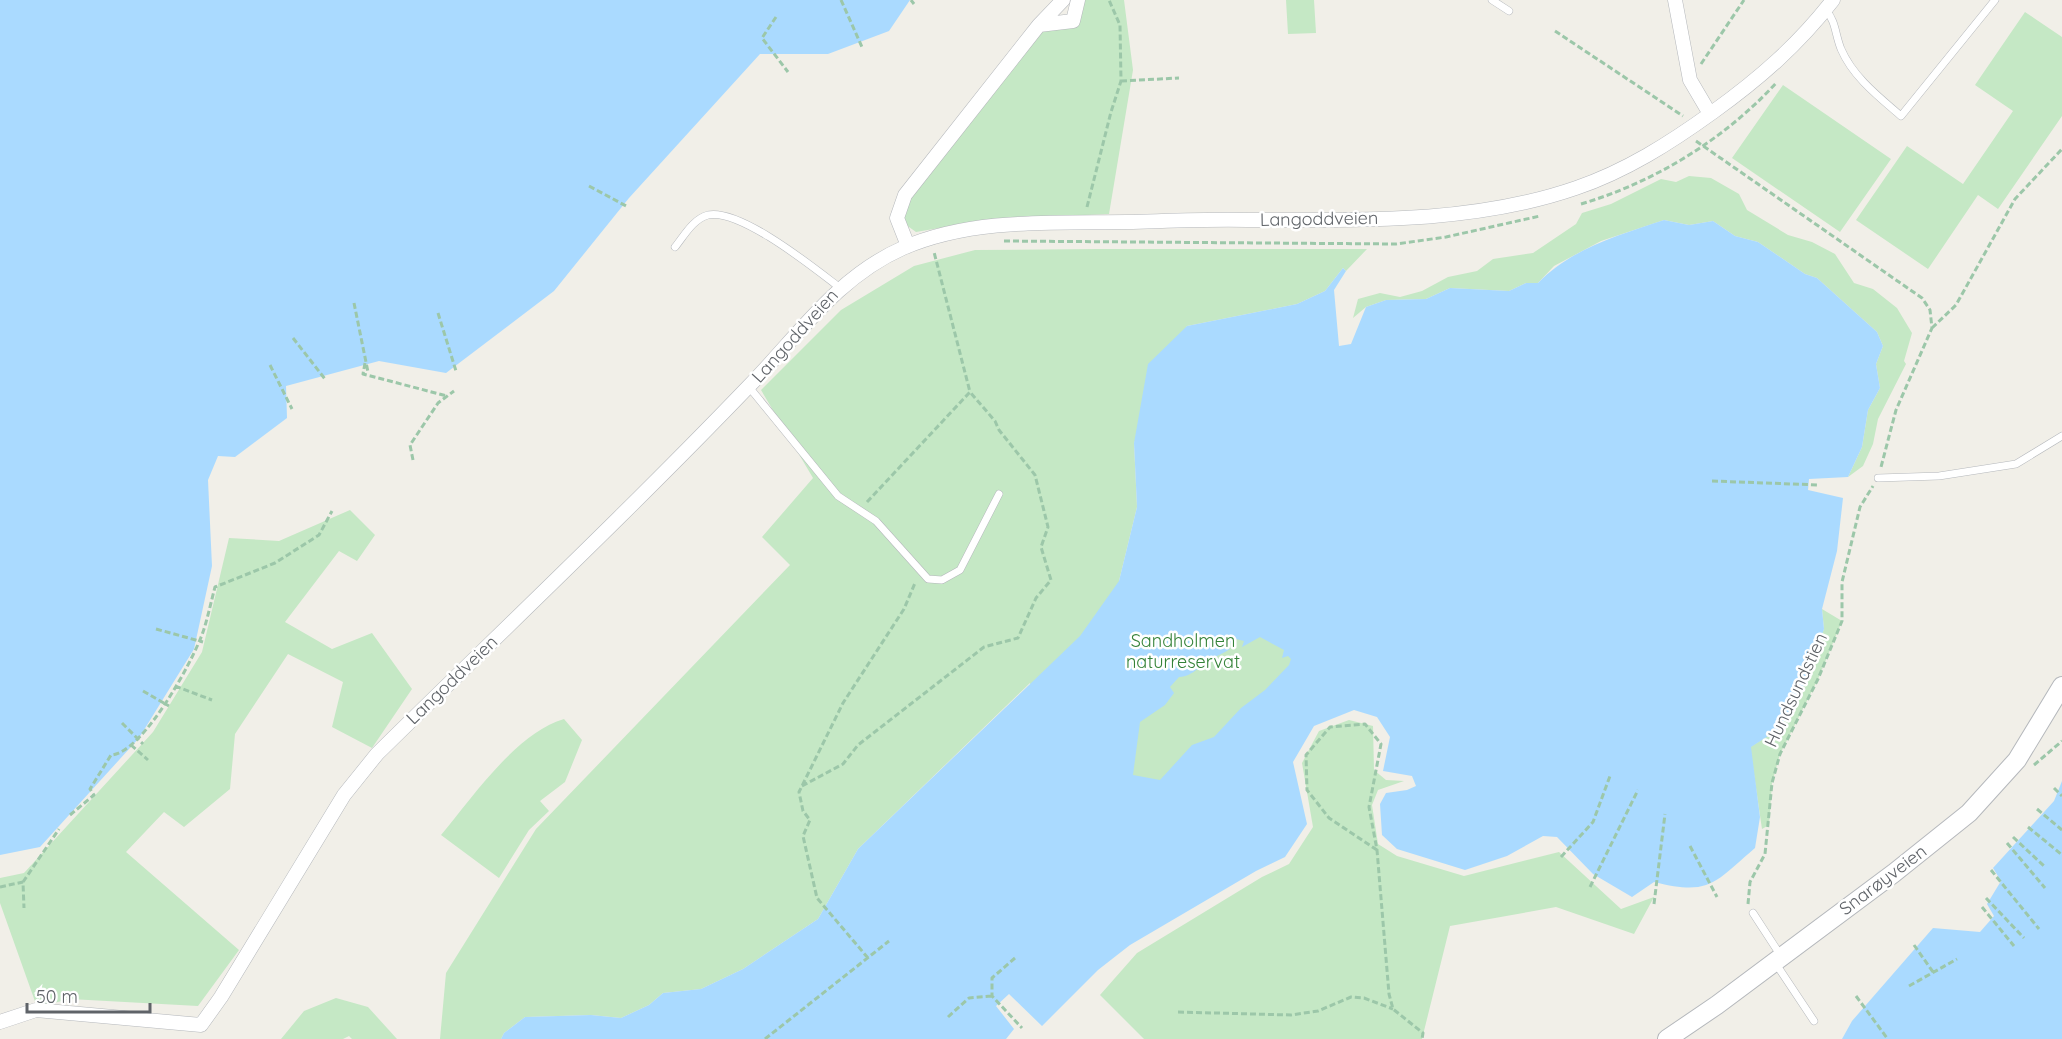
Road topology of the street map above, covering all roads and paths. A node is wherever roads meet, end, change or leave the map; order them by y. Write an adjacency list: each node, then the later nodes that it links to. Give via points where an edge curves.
1 (841, 0): 16 (path)
2 (911, 0): 10 (path)
3 (1063, 0): 14 (street)
4 (1078, 0): 14 (street, via 1073,21)
5 (1109, 0): 20 (path, via 1120,25)
6 (1492, 0): 12 (lane)
7 (1675, 0): 18 (street)
8 (1744, 0): 18 (path, via 1704,62)
9 (1995, 0): 11 (lane, via 1901,116 1865,83 1841,49)
10 (914, 4)
11 (1830, 5): 21 (street, Langoddveien, via 1783,58)
12 (1509, 10)
13 (776, 17): 17 (path, via 762,38)
14 (1039, 25): 30 (street, via 905,195 897,218)
15 (1555, 31): 22 (path)
16 (862, 47)
17 (788, 72)
18 (1688, 73): 21 (street)
19 (1179, 78): 20 (path)
20 (1121, 81): 27 (path, via 1087,207)
21 (1710, 114): 23 (street, Langoddveien)
22 (1684, 117)
23 (1683, 134): 27 (street, Langoddveien, via 1644,158 1576,188 1531,201 1464,212 1336,221); 38 (path, via 1922,298 1930,310)
24 (2062, 149): 38 (path, via 2015,200 1956,305)
25 (589, 186): 26 (path)
26 (628, 207)
27 (1095, 222): 30 (street, Langoddveien, via 996,226)
28 (1003, 241): 29 (path)
29 (1092, 242)
30 (908, 246): 35 (street, Langoddveien, via 861,270)
31 (675, 247): 35 (lane, via 695,222 709,215 738,221 791,250)
32 (943, 249): 33 (path)
33 (934, 252): 34 (path); 47 (path)
34 (925, 255)
35 (839, 287): 45 (street, Langoddveien)
36 (354, 303): 43 (path)
37 (438, 313): 42 (path)
38 (1932, 328): 52 (path, Hundsundstien, via 1896,410)
39 (293, 338): 44 (path)
40 (365, 363): 48 (path, via 363,375)
41 (270, 365): 49 (path)
42 (456, 371)
43 (368, 372)
44 (325, 380)
45 (749, 387): 56 (lane, via 831,488); 119 (street, Langoddveien, via 377,754 344,795)
46 (454, 391): 48 (path)
47 (970, 392): 56 (path); 73 (path, via 1035,475 1048,527 1041,547 1051,580 1036,598 1018,638 984,647 858,745 843,764)
48 (447, 396): 51 (path, via 410,445)
49 (292, 409)
50 (2062, 436): 52 (lane, via 2016,464 1940,476)
51 (413, 460)
52 (1878, 478): 100 (path, Hundsundstien, via 1860,507 1842,582 1842,621 1780,754 1772,783 1765,854 1747,895)
53 (1712, 481): 54 (path)
54 (1819, 485)
55 (999, 494): 58 (lane, via 960,570 942,580 928,579)
56 (859, 510): 58 (lane, via 883,528)
57 (332, 511): 61 (path, via 318,535 276,563 215,587 203,633)
58 (920, 571): 73 (path, via 904,609 843,703)
59 (156, 629): 60 (path)
60 (203, 642)
61 (175, 686): 64 (path); 69 (path, via 152,726)
62 (2062, 686): 109 (street, Snarøyveien, via 2017,760 1969,813)
63 (143, 691): 65 (path)
64 (212, 700)
65 (169, 706)
66 (122, 723): 68 (path)
67 (2062, 741): 71 (path, via 2042,760)
68 (143, 744)
69 (131, 745): 70 (path); 79 (path, via 111,755 90,789 94,795)
70 (148, 760)
71 (2026, 765)
72 (1610, 776): 88 (path, via 1593,822)
73 (802, 786): 106 (path, via 802,811 810,820 803,836 817,898)
74 (2054, 788): 76 (path)
75 (1638, 790): 93 (path)
76 (2062, 796)
77 (2037, 808): 82 (path)
78 (1665, 814): 97 (path)
79 (70, 815)
80 (2028, 827): 87 (path)
81 (58, 829): 91 (path)
82 (2062, 830)
83 (2013, 837): 89 (path)
84 (2007, 843): 94 (path)
85 (1690, 846): 95 (path)
86 (1377, 850): 86 (path, via 1369,807 1381,744 1365,724 1330,727 1306,755 1307,790 1329,818); 114 (path)
87 (2061, 854)
88 (1562, 857)
89 (2044, 866)
90 (1991, 870): 101 (path)
91 (23, 882): 92 (path); 99 (path)
92 (0, 887)
93 (1590, 887)
94 (2045, 888)
95 (1717, 897)
96 (1986, 897): 102 (path)
97 (1654, 904)
98 (1982, 907): 105 (path)
99 (24, 908)
100 (1753, 913): 109 (lane)
101 (2039, 929)
102 (2024, 938)
103 (890, 941): 106 (path)
104 (1914, 945): 110 (path)
105 (2014, 946)
106 (868, 958): 123 (path)
107 (1015, 958): 112 (path, via 992,978)
108 (1957, 958): 110 (path)
109 (1778, 959): 117 (lane); 125 (street, Snarøyveien)
110 (1933, 972): 111 (path)
111 (1909, 986)
112 (992, 996): 116 (path, via 969,998); 120 (path)
113 (1856, 996): 121 (path)
114 (1393, 1009): 115 (path, via 1351,997 1318,1011 1290,1015); 124 (path, via 1423,1033)
115 (1178, 1012)
116 (948, 1017)
117 (1814, 1021)
118 (0, 1022): 119 (street, via 36,1010)
119 (201, 1024): 122 (street)
120 (1022, 1028)
121 (1887, 1038)
122 (198, 1039)
123 (765, 1039)
124 (1422, 1039)
125 (1667, 1039)

